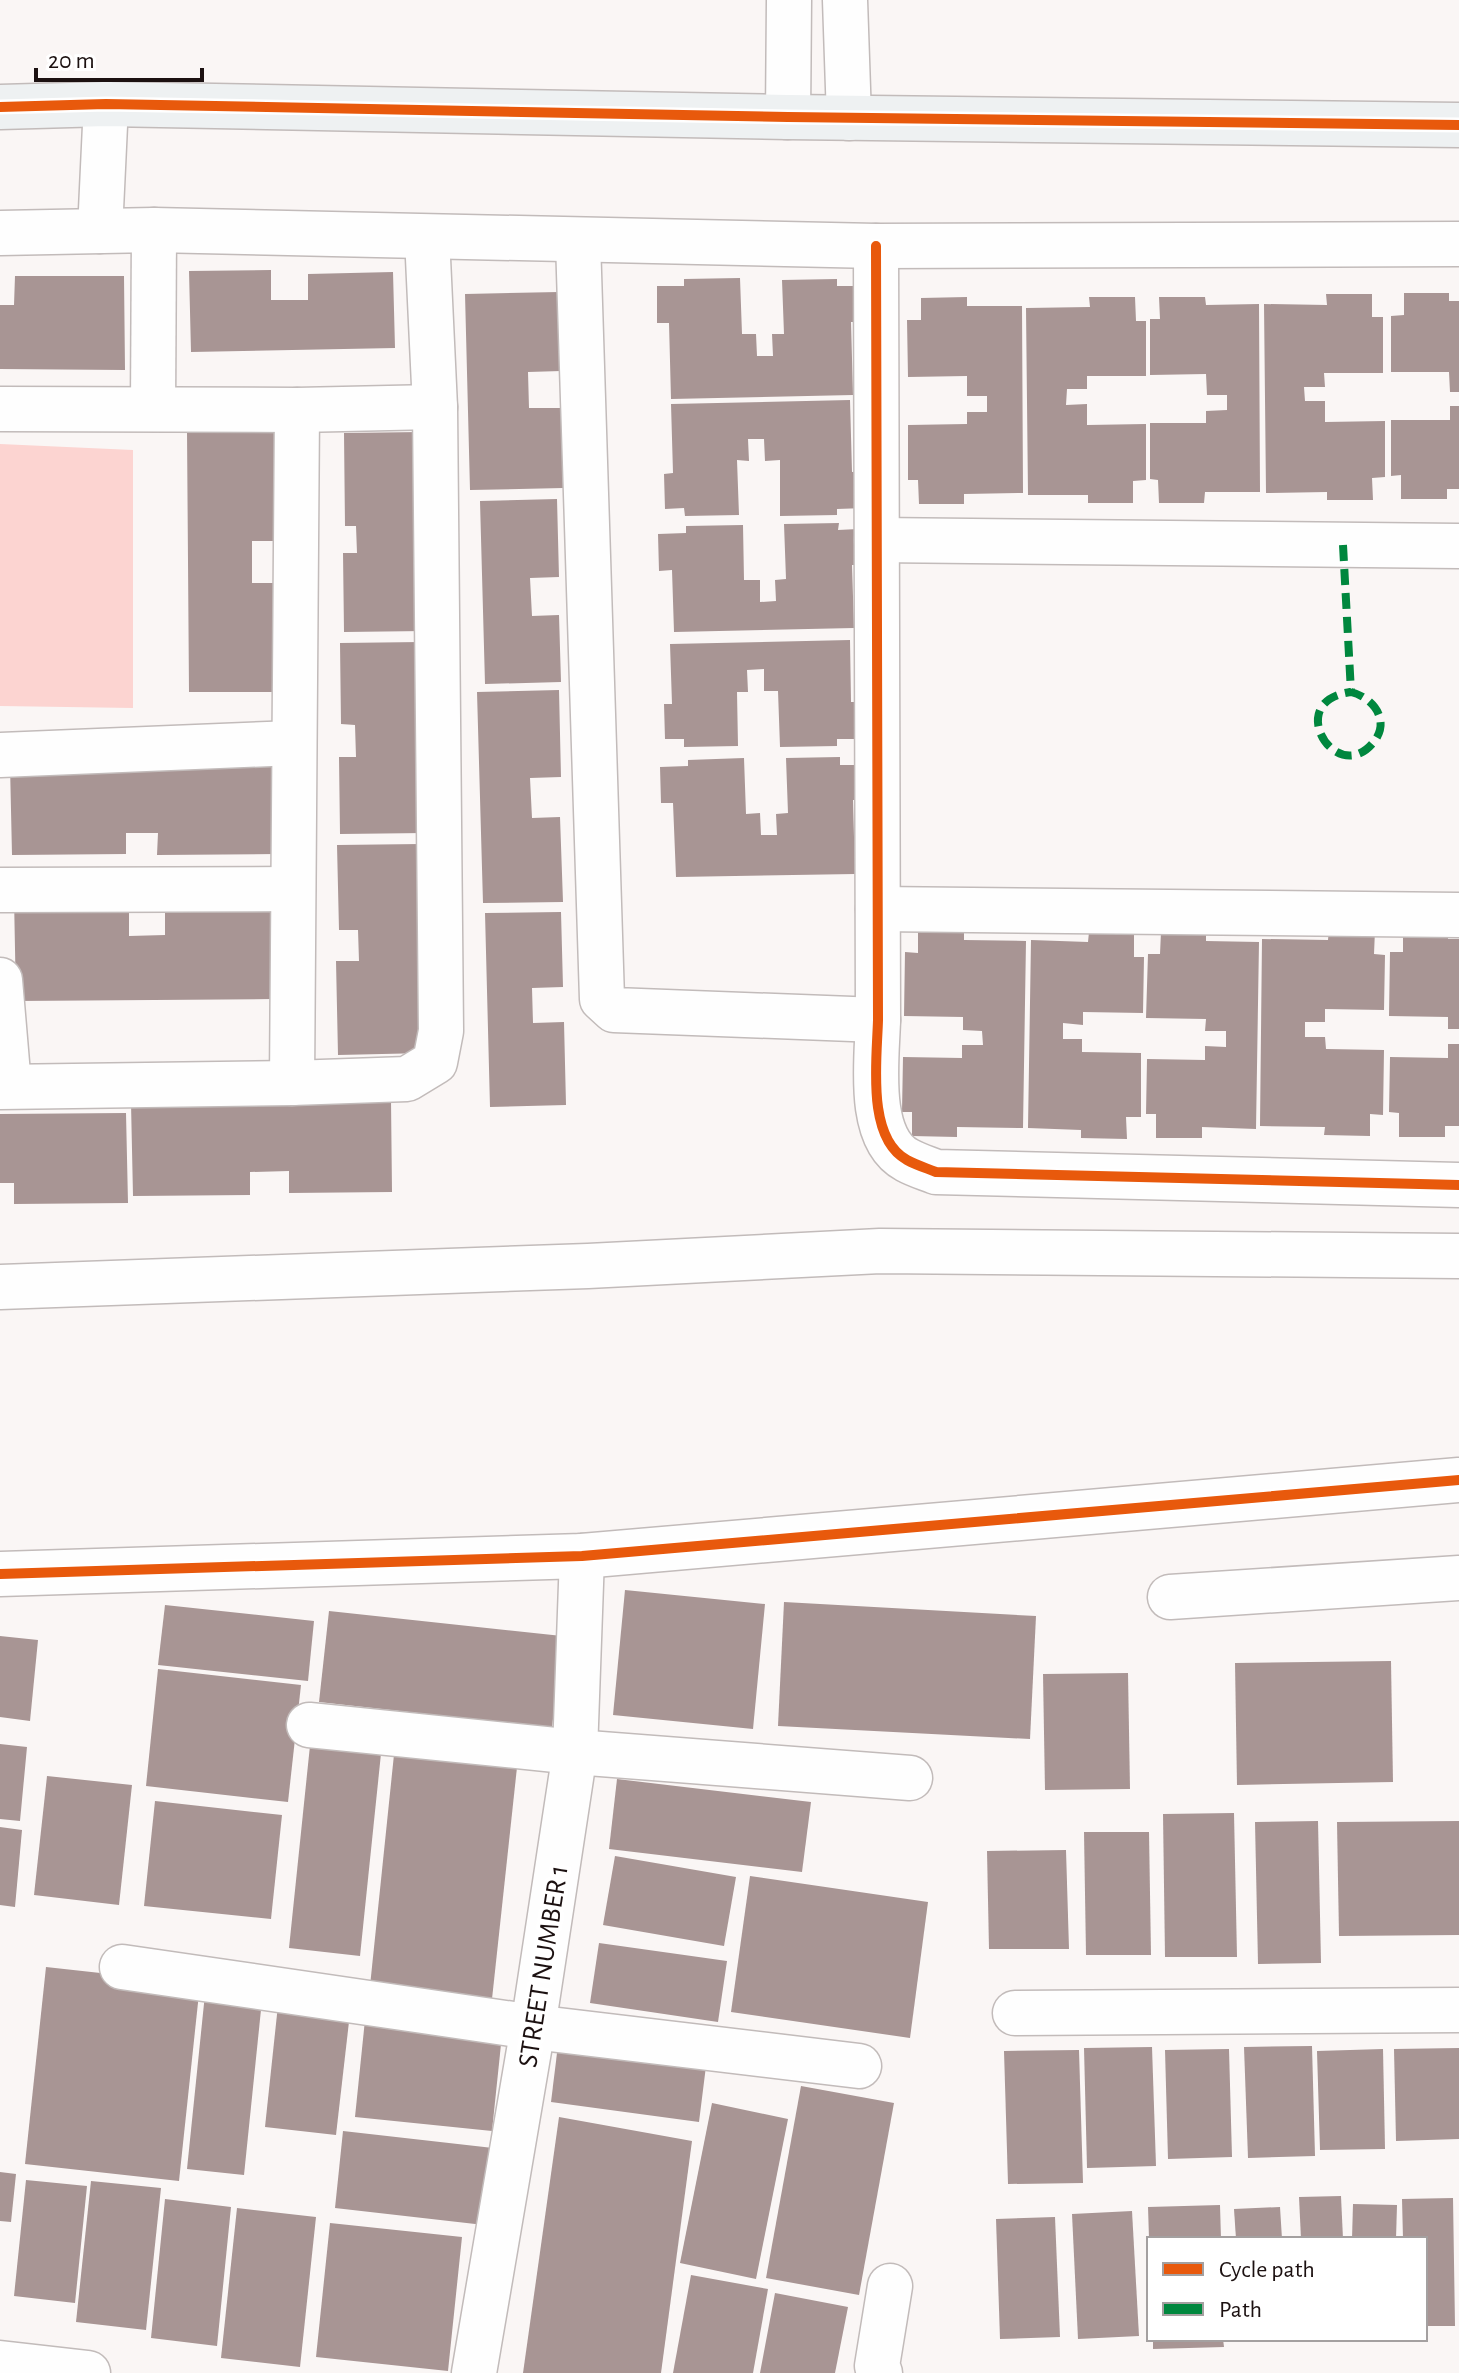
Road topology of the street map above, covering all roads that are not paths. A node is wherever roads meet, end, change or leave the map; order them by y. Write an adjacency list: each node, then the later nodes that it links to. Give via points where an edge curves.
1 (789, 0): 5 (street)
2 (845, 0): 6 (street)
3 (106, 104): 4 (street); 5 (street); 9 (street)
4 (0, 107)
5 (788, 117): 6 (street)
6 (849, 118): 7 (street)
7 (1459, 125)
8 (154, 230): 9 (street); 11 (street); 17 (street)
9 (100, 231): 10 (street)
10 (0, 233)
11 (427, 237): 12 (street); 15 (street)
12 (578, 241): 14 (street); 28 (street, via 602,999 614,1010)
13 (1459, 244): 14 (street)
14 (876, 246): 19 (street)
15 (435, 407): 18 (street); 29 (street, via 441,1031 435,1062 407,1079)
16 (0, 409): 17 (street)
17 (153, 409): 18 (street)
18 (297, 410): 21 (street)
19 (877, 540): 20 (street); 25 (street)
20 (1459, 546)
21 (294, 743): 22 (street); 23 (street)
22 (0, 755)
23 (293, 889): 24 (street); 29 (street)
24 (0, 890)
25 (878, 909): 26 (street); 28 (street)
26 (1459, 915)
27 (0, 980): 30 (street)
28 (878, 1020): 31 (street, via 876,1094 883,1133 904,1159 936,1172)
29 (292, 1083): 30 (street)
30 (5, 1086)
31 (1459, 1185)
32 (1459, 1256): 33 (street, via 880,1251)
33 (0, 1287)
34 (1459, 1480): 35 (street)
35 (582, 1556): 36 (street); 40 (street, STREET NUMBER 1)
36 (0, 1574)
37 (1459, 1578): 38 (street)
38 (1170, 1597)
39 (309, 1725): 40 (street)
40 (575, 1752): 41 (street); 45 (street, STREET NUMBER 1)
41 (910, 1778)
42 (122, 1967): 45 (street)
43 (1459, 2010): 44 (street)
44 (1015, 2013)
45 (533, 2027): 46 (street); 50 (street, STREET NUMBER 1)
46 (859, 2066)
47 (890, 2286): 51 (street)
48 (0, 2363): 49 (street)
49 (88, 2373)
50 (474, 2373)
51 (880, 2373)

